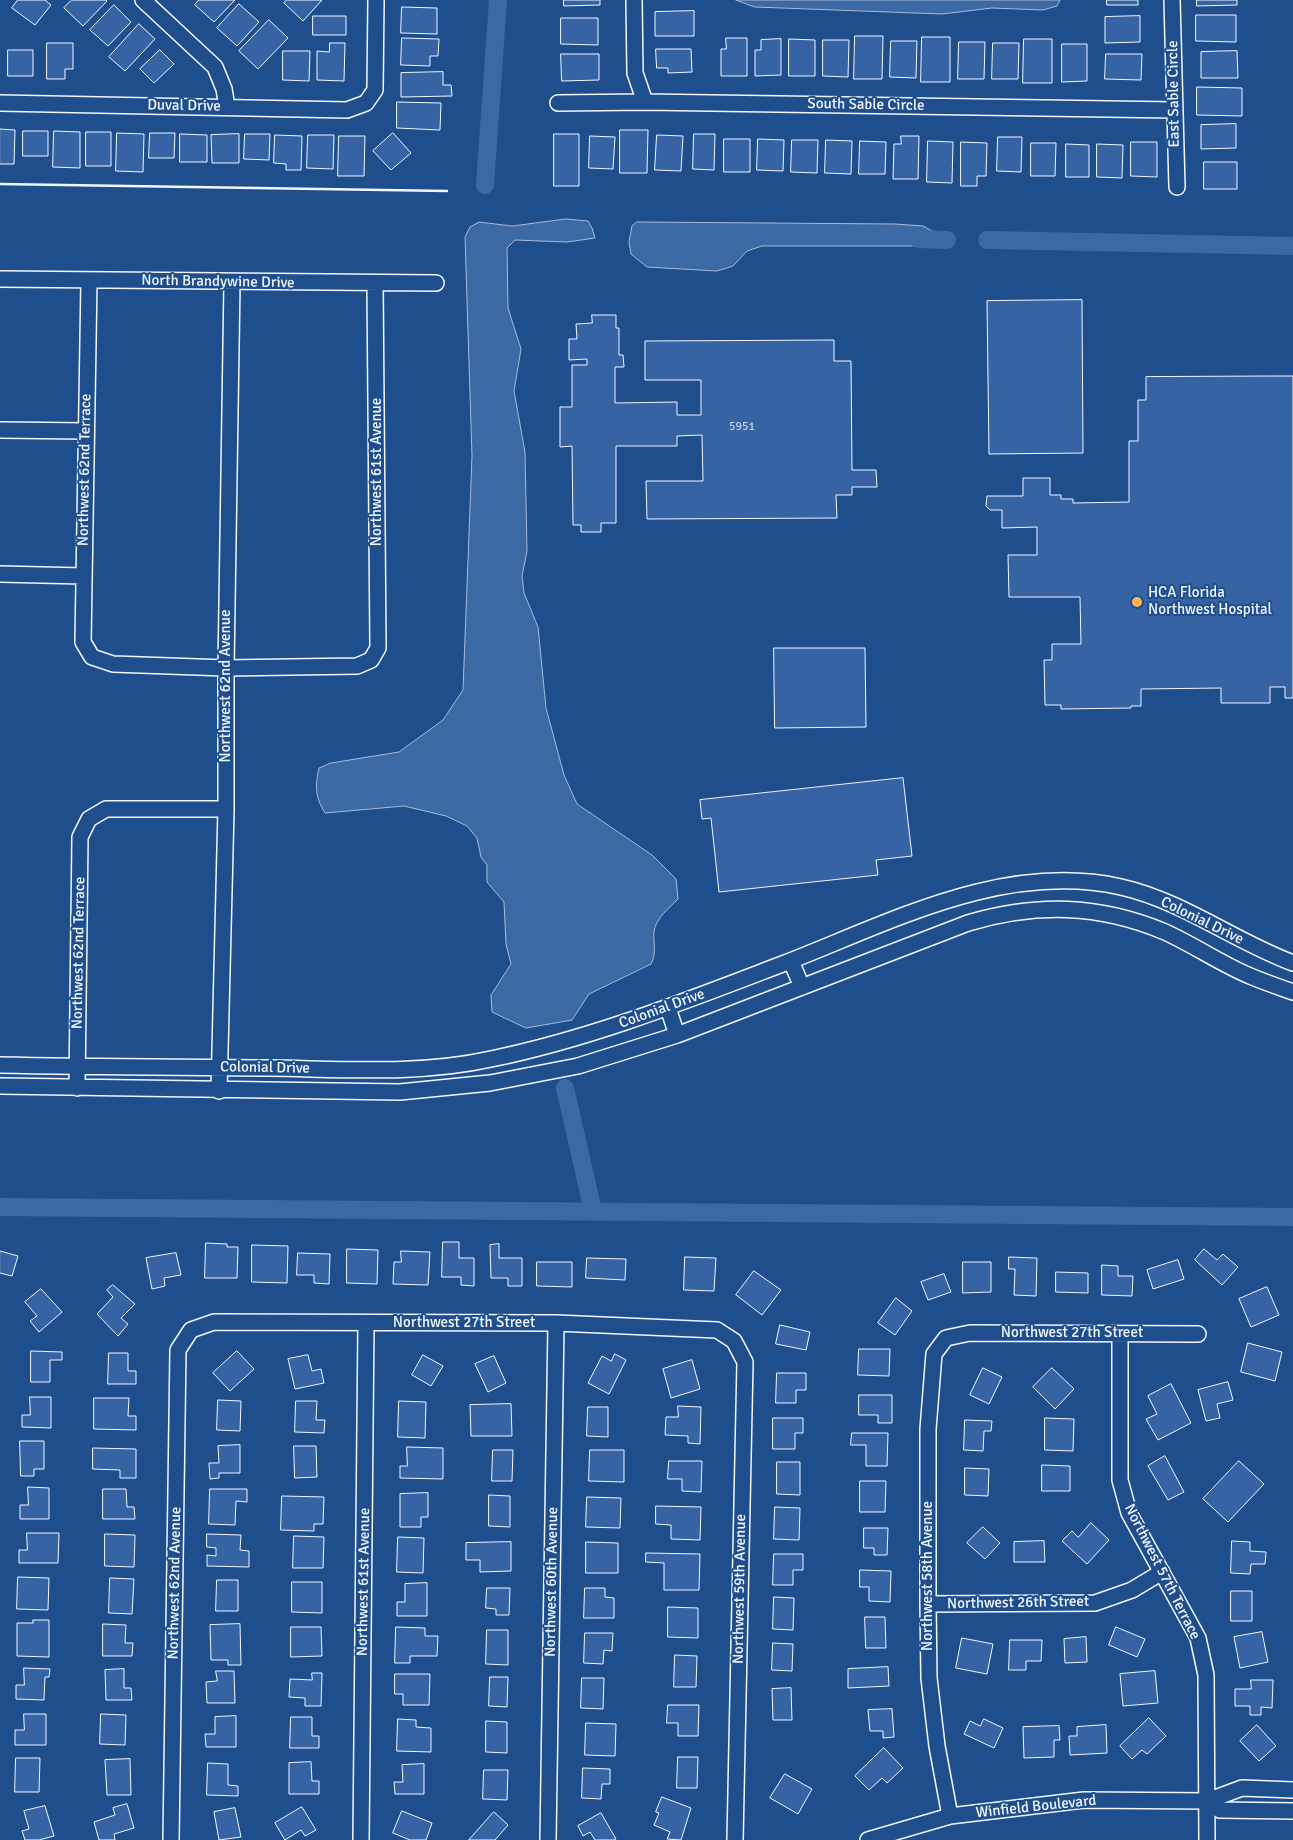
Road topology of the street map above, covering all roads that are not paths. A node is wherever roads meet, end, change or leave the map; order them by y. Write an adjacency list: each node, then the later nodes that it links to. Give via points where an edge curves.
1 (143, 0): 8 (street, via 215,67)
2 (376, 0): 8 (street, Duval Drive, via 375,90 366,103 348,110)
3 (634, 0): 5 (street, via 635,72)
4 (1172, 0): 9 (street, East Sable Circle)
5 (646, 102): 7 (street, South Sable Circle); 9 (street, South Sable Circle)
6 (0, 103): 8 (street, Duval Drive)
7 (558, 103)
8 (227, 107)
9 (1174, 110): 10 (street, East Sable Circle)
10 (1177, 187)
11 (0, 279): 12 (street, North Brandywine Drive)
12 (89, 281): 13 (street, North Brandywine Drive); 17 (street, Northwest 62nd Terrace)
13 (232, 282): 14 (street, North Brandywine Drive); 20 (street, Northwest 62nd Avenue)
14 (375, 283): 15 (street, North Brandywine Drive); 20 (street, Northwest 61st Avenue, via 378,648 371,660 357,666)
15 (436, 283)
16 (0, 430): 17 (street)
17 (85, 431): 19 (street, Northwest 62nd Terrace)
18 (0, 574): 19 (street)
19 (83, 576): 20 (street, Northwest 62nd Terrace, via 83,642 92,658 113,664)
20 (226, 668): 21 (street, Northwest 62nd Avenue)
21 (226, 809): 31 (street, Northwest 62nd Terrace, via 106,809 89,819 80,836); 32 (street, Northwest 62nd Avenue)
22 (791, 961): 23 (street, Colonial Drive, via 918,910 999,885 1060,880 1120,887 1166,901 1262,951); 24 (street); 26 (street, Colonial Drive)
23 (1293, 963)
24 (802, 987): 25 (street, Colonial Drive, via 929,936 973,922 1003,913 1061,908 1114,914 1166,932 1249,976); 27 (street, Colonial Drive)
25 (1293, 992)
26 (668, 1008): 27 (street); 28 (street, Colonial Drive)
27 (677, 1034): 30 (street, Colonial Drive)
28 (571, 1041): 30 (street); 32 (street, Colonial Drive, via 486,1060 399,1070)
29 (0, 1065): 31 (street, Colonial Drive)
30 (578, 1066): 35 (street, Colonial Drive, via 490,1083 400,1092)
31 (77, 1067): 32 (street, Colonial Drive); 34 (street, Northwest 62nd Terrace)
32 (220, 1067): 35 (street, Northwest 62nd Avenue)
33 (0, 1086): 34 (street, Colonial Drive)
34 (77, 1088): 35 (street, Colonial Drive)
35 (219, 1091)
36 (366, 1323): 37 (street, Northwest 27th Street); 38 (street, Northwest 27th Street, via 214,1322); 51 (street, Northwest 61st Avenue)
37 (556, 1323): 42 (street, Northwest 27th Street, via 717,1330); 52 (street, Northwest 60th Avenue)
38 (192, 1330): 50 (street, Northwest 62nd Avenue, via 178,1350)
39 (1120, 1334): 40 (street, Northwest 27th Street); 41 (street, Northwest 27th Street, via 970,1333); 43 (street, Northwest 57th Terrace, via 1120,1480 1129,1513)
40 (1198, 1334)
41 (946, 1338): 44 (street, Northwest 58th Avenue, via 934,1354 928,1429)
42 (734, 1341): 53 (street, Northwest 59th Avenue, via 745,1362)
43 (1162, 1572): 44 (street, Northwest 26th Street, via 1132,1590 1095,1603); 46 (street, Northwest 57th Terrace, via 1198,1638 1206,1675)
44 (928, 1604): 48 (street, Northwest 58th Avenue, via 929,1678)
45 (1293, 1790): 46 (street, Winfield Boulevard, via 1242,1788)
46 (1207, 1802): 47 (street, Winfield Boulevard, via 1220,1810); 48 (street, Winfield Boulevard, via 1084,1800); 54 (street, Northwest 57th Terrace)
47 (1293, 1811)
48 (950, 1816): 49 (street, Winfield Boulevard)
49 (876, 1839)
50 (171, 1840)
51 (361, 1840)
52 (548, 1840)
53 (735, 1840)
54 (1207, 1840)

